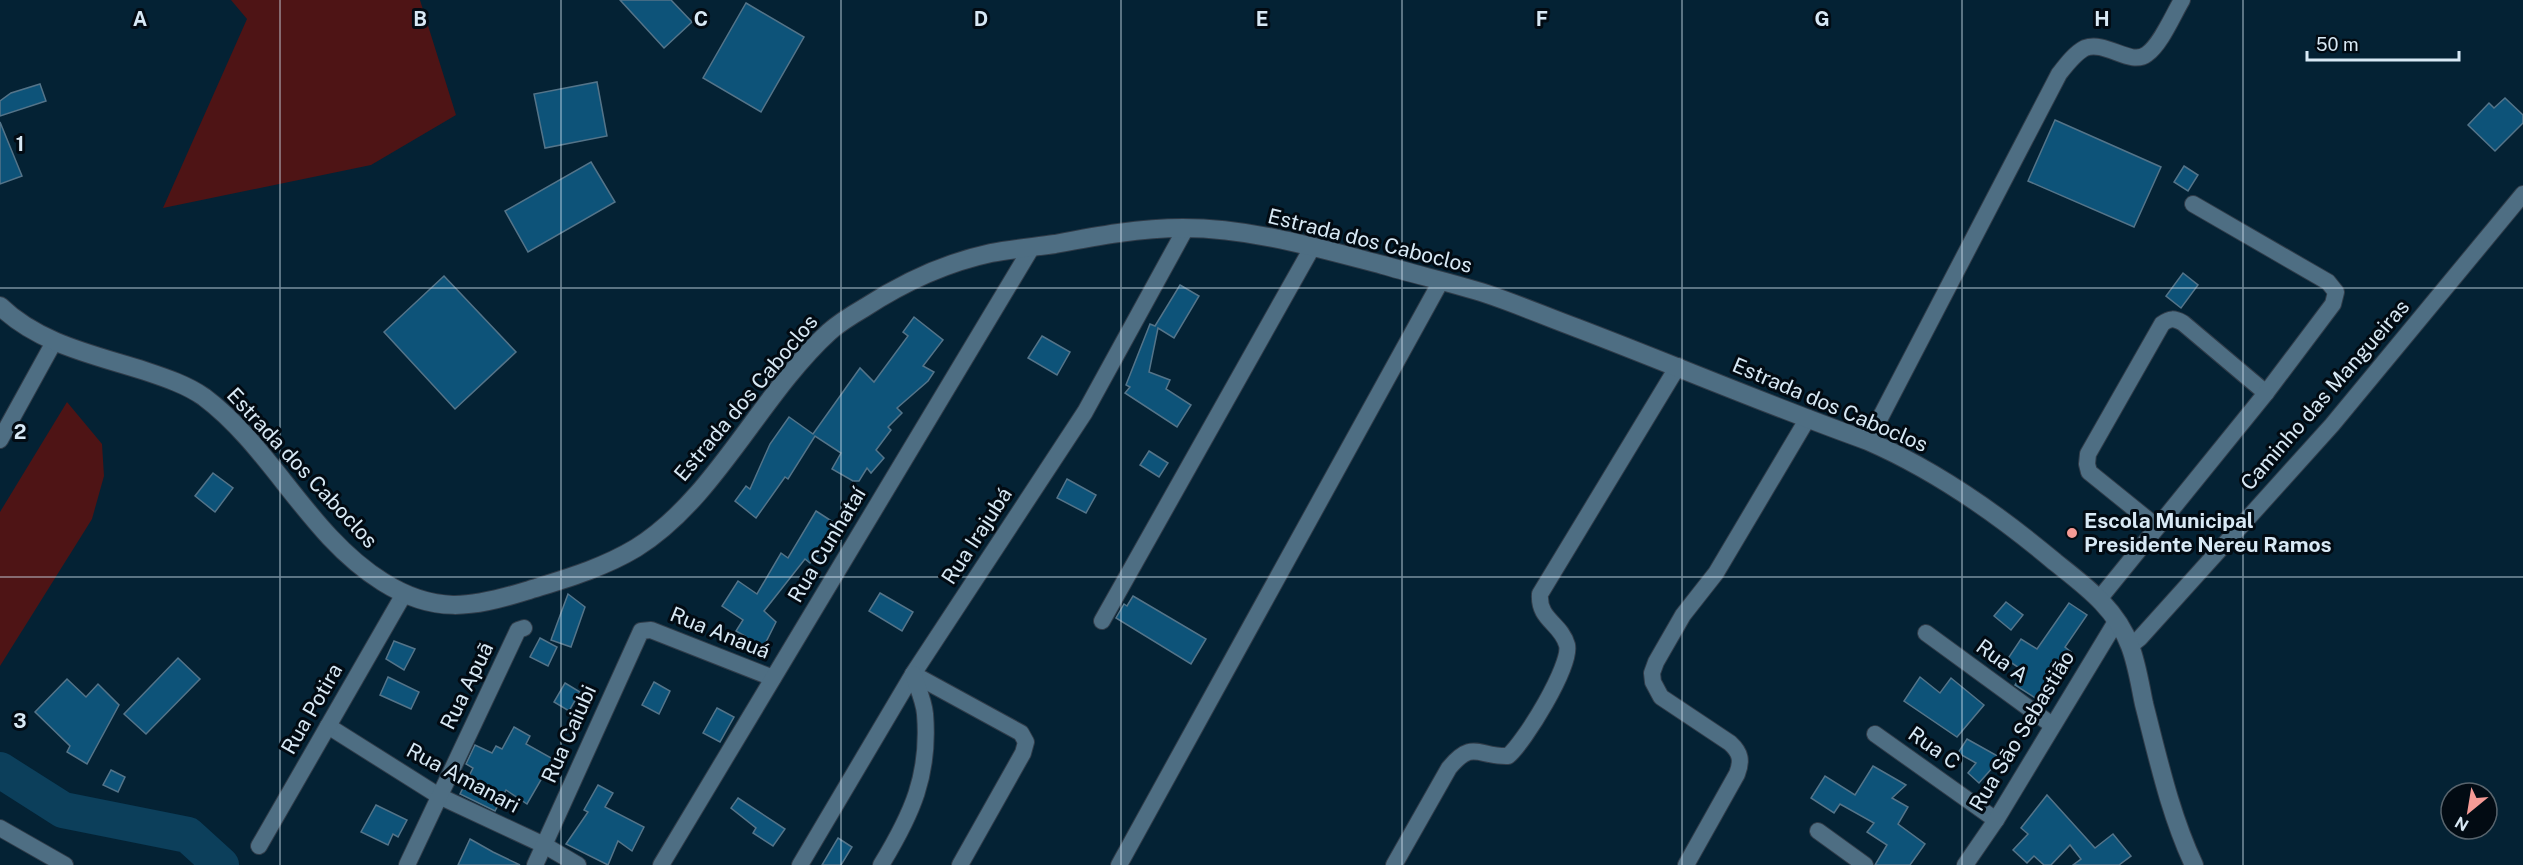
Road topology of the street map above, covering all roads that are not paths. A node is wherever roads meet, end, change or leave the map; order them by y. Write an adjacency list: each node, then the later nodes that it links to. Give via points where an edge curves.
1 (2182, 0): 14 (street, via 2146,55 2131,57 2102,46 2085,48 2059,74)
2 (2523, 194): 23 (street, Caminho das Mangueiras, via 2331,425)
3 (2193, 204): 11 (street, via 2328,282 2336,292 2334,304)
4 (1185, 228): 5 (street, Estrada dos Caboclos, via 1264,236); 6 (street, Estrada dos Caboclos, via 1131,231); 24 (street, Rua Irajubá, via 1085,412)
5 (1313, 246): 7 (street, Estrada dos Caboclos); 19 (street)
6 (1032, 248): 16 (street, Estrada dos Caboclos, via 991,253 937,268 904,283 833,327 677,515 639,546 591,571 491,602 437,605); 25 (street, Rua Cunhataí)
7 (1441, 281): 10 (street, Estrada dos Caboclos, via 1489,295); 43 (street)
8 (0, 306): 9 (street, Estrada dos Caboclos, via 12,318)
9 (54, 342): 13 (street); 16 (street, Estrada dos Caboclos, via 169,379 199,393 228,417 346,552 378,579)
10 (1678, 366): 12 (street, Estrada dos Caboclos); 44 (street, via 1540,594 1543,613 1567,646 1565,665 1556,684 1508,756 1467,751 1458,757)
11 (2266, 393): 15 (street); 15 (street, via 2183,323 2169,319 2162,324 2088,454 2087,464 2090,472)
12 (1808, 418): 14 (street, Estrada dos Caboclos); 45 (street, via 1716,573 1683,615 1652,673 1655,690 1661,697 1730,743 1740,757 1737,774)
13 (0, 440)
14 (1868, 441): 17 (street, Estrada dos Caboclos, via 1965,493)
15 (2157, 527): 17 (street)
16 (404, 594): 27 (street, Rua Potira)
17 (2100, 598): 18 (street, Estrada dos Caboclos)
18 (2117, 620): 23 (street, Estrada dos Caboclos); 26 (street, Rua São Sebastião)
19 (1102, 621)
20 (524, 628): 29 (street, Rua Apuã, via 518,630)
21 (651, 630): 25 (street, Rua Anauá); 33 (street, Rua Caiubi, via 641,631 635,639)
22 (1926, 633): 26 (street, Rua A)
23 (2130, 646): 48 (street, Estrada dos Caboclos, via 2167,795)
24 (913, 674): 40 (street, Rua Irajubá); 41 (street, via 925,712 920,785 907,821); 42 (street, via 1021,733 1026,742)
25 (773, 678): 39 (street, Rua Cunhataí)
26 (2052, 725): 30 (street, Rua São Sebastião)
27 (328, 726): 29 (street, Rua Amanari); 34 (street, Rua Potira)
28 (1875, 734): 30 (street, Rua C)
29 (439, 796): 33 (street, Rua Amanari); 36 (street, Rua Apuã)
30 (1996, 819): 47 (street, Rua São Sebastião)
31 (0, 828): 35 (street)
32 (1818, 831): 46 (street)
33 (544, 845): 37 (street, Rua Caiubi); 38 (street, Rua Amanari)
34 (259, 846)
35 (65, 865)
36 (407, 865)
37 (535, 865)
38 (578, 865)
39 (661, 865)
40 (800, 865)
41 (881, 865)
42 (960, 865)
43 (1119, 865)
44 (1394, 865)
45 (1686, 865)
46 (1865, 865)
47 (1965, 865)
48 (2194, 865)

